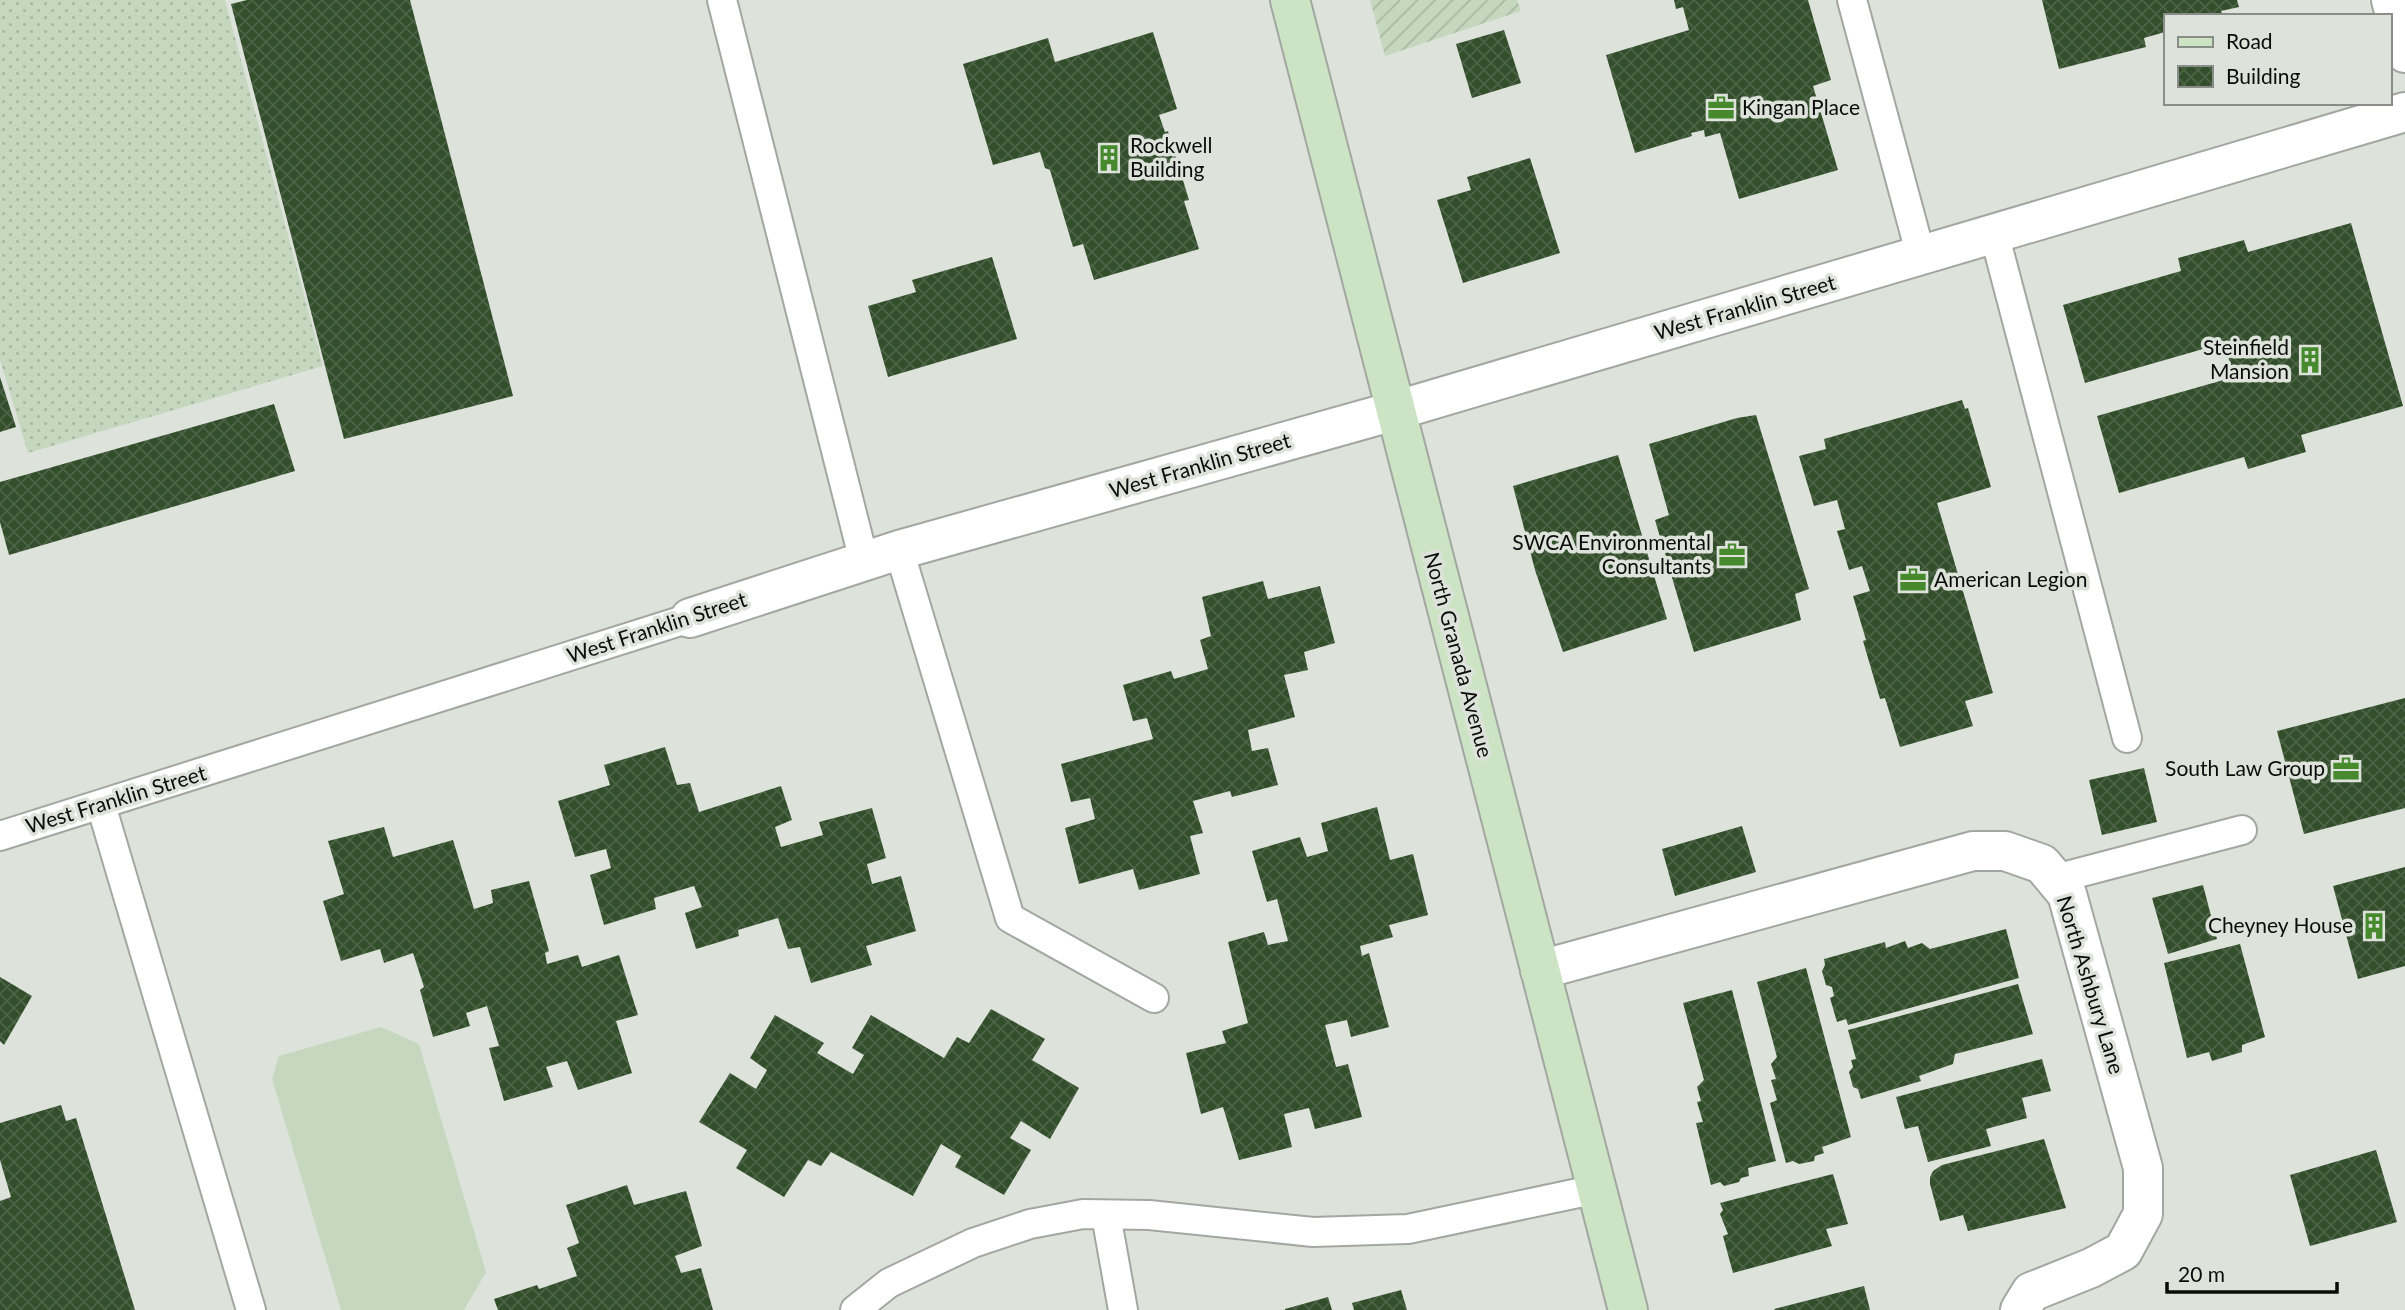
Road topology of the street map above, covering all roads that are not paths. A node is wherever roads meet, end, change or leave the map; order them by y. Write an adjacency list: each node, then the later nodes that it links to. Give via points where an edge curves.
1 (722, 0): 10 (lane)
2 (1290, 0): 9 (main road, North Granada Avenue)
3 (1852, 0): 8 (lane)
4 (2391, 0): 5 (street)
5 (2405, 53)
6 (2405, 112): 7 (street, West Franklin Street)
7 (1994, 233): 8 (street, West Franklin Street); 12 (lane)
8 (1921, 256): 9 (street, West Franklin Street)
9 (1394, 411): 10 (street, West Franklin Street); 17 (main road, North Granada Avenue)
10 (882, 555): 11 (street, West Franklin Street); 18 (lane, via 1010,918)
11 (690, 618): 13 (lane, West Franklin Street)
12 (2127, 738)
13 (101, 805): 15 (lane, West Franklin Street); 21 (lane)
14 (2242, 830): 16 (lane)
15 (0, 836)
16 (2054, 879): 17 (street, North Ashbury Lane, via 2042,864 2005,851 1973,851); 25 (street, North Ashbury Lane, via 2067,894 2143,1168 2143,1214 2123,1251 2031,1292)
17 (1540, 970): 19 (main road, North Granada Avenue)
18 (1154, 999)
19 (1597, 1189): 20 (lane, via 1408,1230 1313,1232 1149,1215); 24 (main road, North Granada Avenue)
20 (1106, 1215): 22 (lane, via 1083,1214 1030,1224 974,1243 889,1283); 23 (lane)
21 (251, 1310)
22 (855, 1310)
23 (1123, 1310)
24 (1628, 1310)
25 (2020, 1310)

